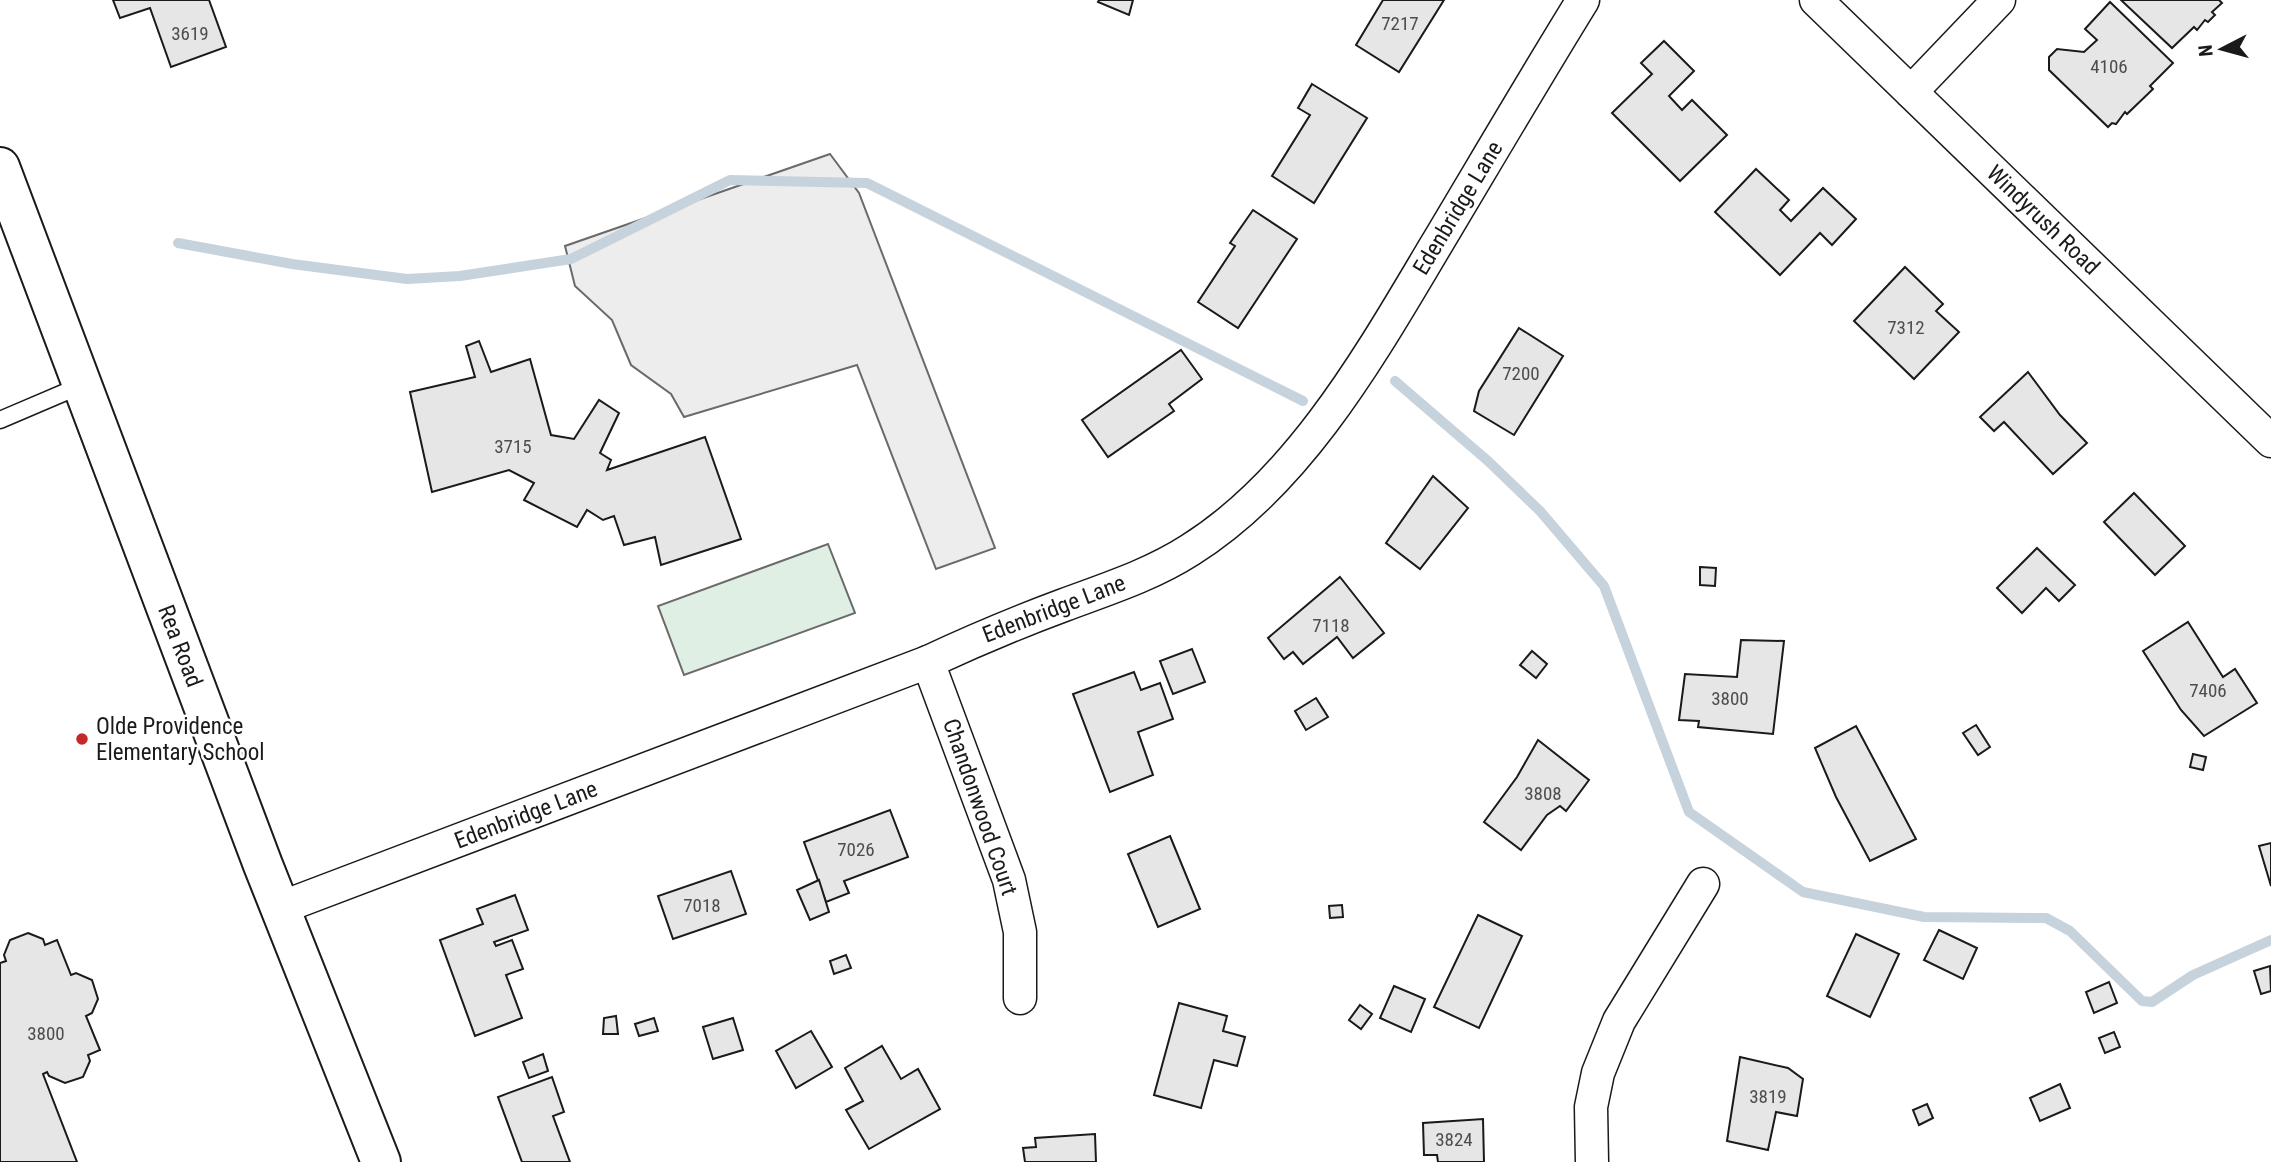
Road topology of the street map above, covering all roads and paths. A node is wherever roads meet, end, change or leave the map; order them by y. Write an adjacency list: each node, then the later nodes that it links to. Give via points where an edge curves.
1 (1583, 0): 9 (street, Edenbridge Lane, via 1374,349 1329,414 1270,485 1221,529 1144,575 992,632)
2 (1816, 0): 4 (street, Windyrush Road)
3 (2000, 0): 4 (street)
4 (1911, 92): 8 (street, Windyrush Road)
5 (0, 167): 6 (main road, Rea Road)
6 (82, 385): 7 (lane); 11 (main road, Rea Road)
7 (0, 420)
8 (2271, 441)
9 (928, 662): 11 (street, Edenbridge Lane); 12 (street, Chandonwood Court, via 1009,880 1020,932)
10 (1703, 884): 14 (street, via 1619,1021 1602,1063 1591,1107)
11 (280, 908): 13 (main road, Rea Road)
12 (1020, 998)
13 (381, 1162)
14 (1592, 1162)

